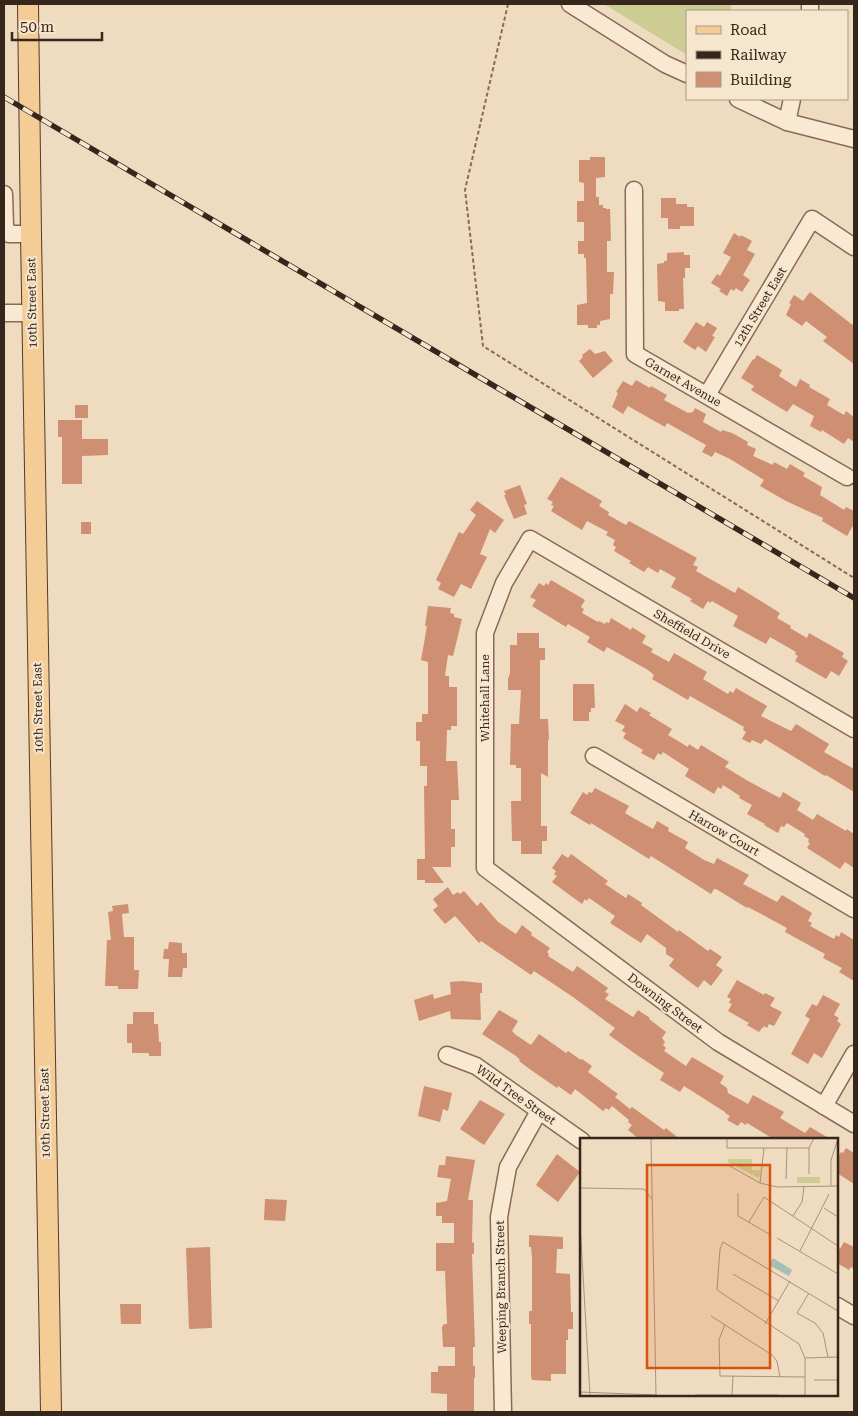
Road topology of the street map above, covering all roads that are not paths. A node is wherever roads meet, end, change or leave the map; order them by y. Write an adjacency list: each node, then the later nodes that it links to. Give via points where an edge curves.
1 (28, 4): 10 (main road, 10th Street East)
2 (570, 4): 3 (street, via 665,64)
3 (686, 74)
4 (740, 100): 6 (street)
5 (792, 100): 6 (street)
6 (787, 122): 7 (street)
7 (854, 139)
8 (634, 190): 14 (street, Garnet Avenue, via 635,354)
9 (4, 194): 10 (street, via 5,227 9,234)
10 (31, 234): 13 (main road, 10th Street East)
11 (854, 247): 14 (street, 12th Street East, via 812,219)
12 (4, 313): 13 (street)
13 (32, 313): 29 (main road, 10th Street East)
14 (707, 396): 15 (street, Garnet Avenue)
15 (847, 477)
16 (530, 539): 17 (street, Sheffield Drive); 19 (street, Whitehall Lane, via 504,582 485,633)
17 (854, 729)
18 (594, 756): 20 (street, Harrow Court)
19 (485, 868): 23 (street, Downing Street, via 718,1042)
20 (854, 909)
21 (854, 1054): 23 (street)
22 (447, 1055): 24 (street, Wild Tree Street, via 476,1066)
23 (824, 1106): 25 (street, Downing Street)
24 (539, 1111): 26 (street, Wild Tree Street); 30 (street, Weeping Branch Street, via 508,1167 499,1217)
25 (854, 1124)
26 (580, 1140)
27 (838, 1307): 28 (street)
28 (854, 1316)
29 (51, 1412)
30 (503, 1412)

